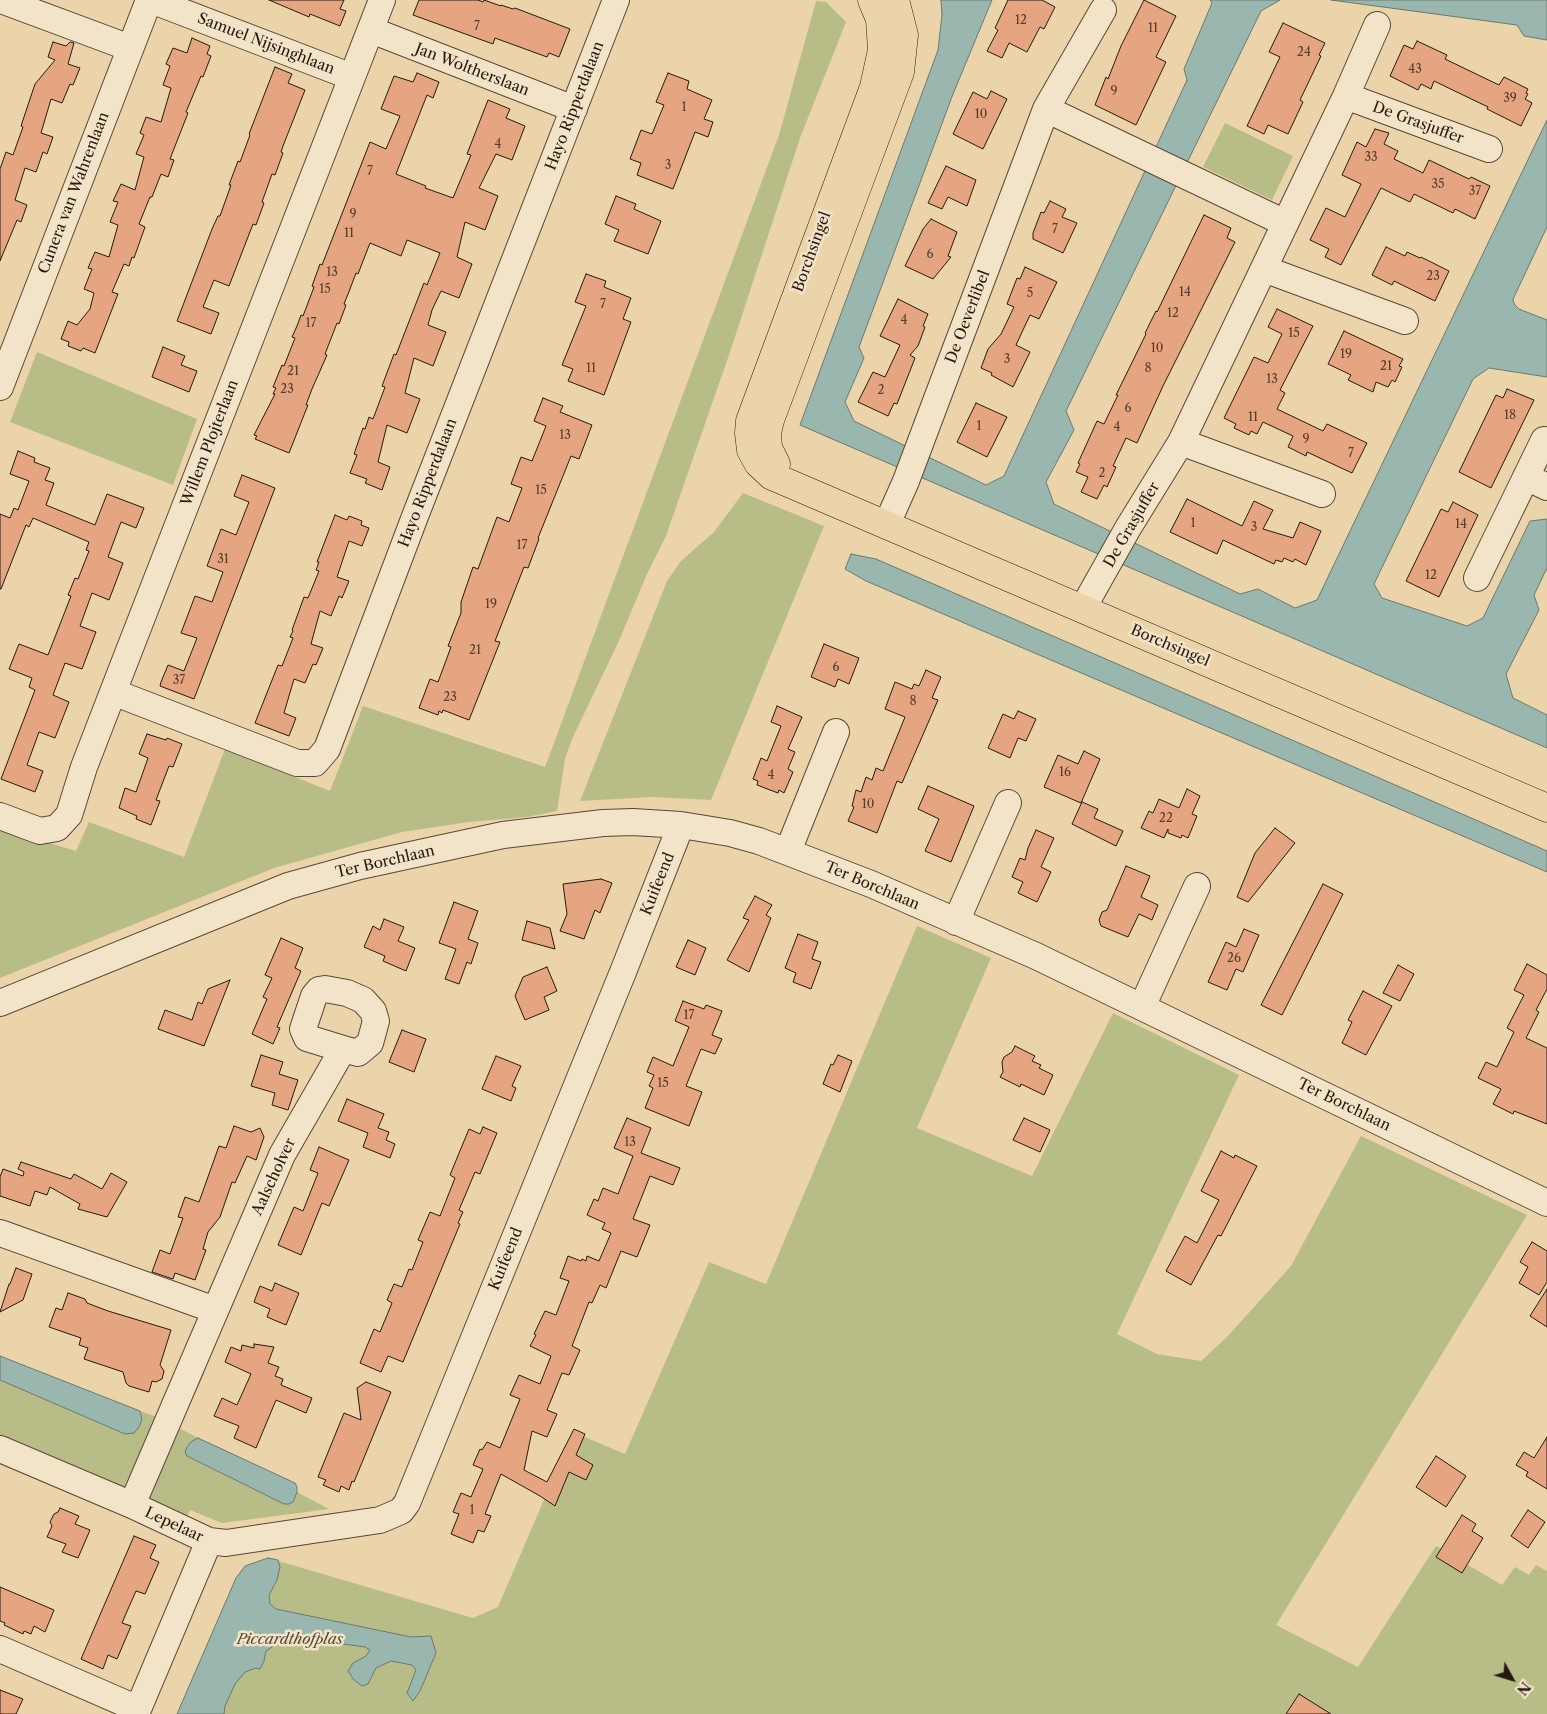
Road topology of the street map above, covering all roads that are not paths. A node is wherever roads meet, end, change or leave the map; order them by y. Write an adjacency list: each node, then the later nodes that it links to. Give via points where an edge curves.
1 (2, 0): 10 (street)
2 (150, 0): 10 (street, Cunera van Wahrenlaan); 11 (street, Samuel Nijsinghlaan)
3 (382, 0): 9 (street, Willem Plojterlaan)
4 (616, 0): 13 (street, Hayo Ripperdalaan)
5 (872, 0): 23 (main road, Borchsingel, via 880,19 882,50 874,87 750,420 751,450 758,463 772,476)
6 (895, 0): 23 (main road, Borchsingel, via 904,35 900,72 770,420 768,448 782,473)
7 (1103, 10): 14 (street, De Oeverlibel)
8 (1377, 25): 12 (street, De Grasjuffer)
9 (371, 30): 11 (street, Willem Plojterlaan); 13 (street, Jan Woltherslaan)
10 (130, 48): 19 (street, Cunera van Wahrenlaan)
11 (352, 77): 28 (street, Willem Plojterlaan)
12 (1346, 96): 15 (street, De Grasjuffer); 16 (street, De Grasjuffer)
13 (574, 109): 28 (street, Hayo Ripperdalaan, via 326,749 315,763 297,763)
14 (1046, 109): 16 (street); 25 (street, De Oeverlibel)
15 (1489, 149)
16 (1285, 223): 17 (street, De Grasjuffer)
17 (1264, 269): 18 (street); 21 (street, De Grasjuffer)
18 (1405, 321)
19 (0, 387)
20 (1544, 440): 22 (street)
21 (1181, 442): 24 (street); 27 (street, De Grasjuffer)
22 (1537, 482): 26 (street)
23 (793, 484): 25 (main road, Borchsingel)
24 (1322, 494)
25 (887, 524): 27 (main road, Borchsingel)
26 (1477, 578)
27 (1083, 608): 31 (main road, Borchsingel)
28 (113, 692): 32 (street, Willem Plojterlaan, via 69,815 57,828 40,831)
29 (836, 732): 34 (street)
30 (1008, 803): 36 (street)
31 (1547, 808)
32 (0, 816)
33 (681, 825): 34 (street, Ter Borchlaan, via 730,833); 37 (street, Ter Borchlaan, via 603,823 503,835 360,866 288,886); 45 (street, Kuifeend, via 407,1502 401,1511 380,1520 226,1543)
34 (788, 851): 36 (street, Ter Borchlaan)
35 (1197, 886): 38 (street)
36 (956, 922): 38 (street, Ter Borchlaan, via 1036,956)
37 (0, 1003)
38 (1142, 1008): 40 (street, Ter Borchlaan)
39 (343, 1049): 42 (street, Aalscholver, via 282,1155)
40 (1547, 1204)
41 (0, 1234): 42 (street)
42 (214, 1310): 44 (street, Aalscholver)
43 (0, 1449): 44 (street, Lepelaar)
44 (132, 1505): 45 (street, Lepelaar)
45 (209, 1541): 47 (street, Lepelaar)
46 (0, 1649): 47 (street, Lepelaar)
47 (137, 1711)

